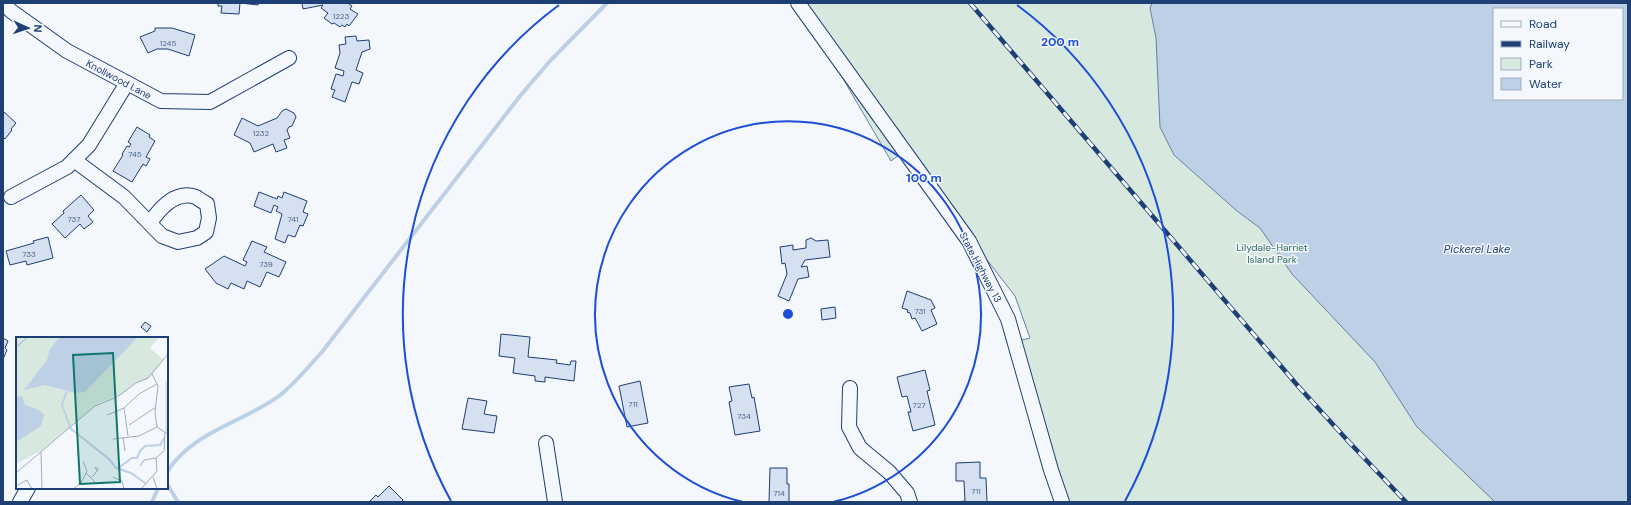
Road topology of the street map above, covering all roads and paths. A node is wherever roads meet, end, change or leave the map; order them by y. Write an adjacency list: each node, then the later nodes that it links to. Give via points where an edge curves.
1 (4, 3): 4 (street, Knollwood Lane, via 67,51)
2 (801, 7): 14 (street, State Highway 13, via 969,241 1008,319)
3 (289, 58): 4 (street, Knollwood Lane, via 210,102 161,101)
4 (127, 83): 5 (street, via 89,145)
5 (74, 160): 6 (street, via 67,167); 7 (street, via 124,197)
6 (11, 197)
7 (150, 223)
8 (850, 388): 13 (street, via 849,427 860,448 889,472 907,493)
9 (546, 443): 12 (street)
10 (27, 489): 11 (street)
11 (20, 502)
12 (555, 502)
13 (910, 502)
14 (1062, 502)

